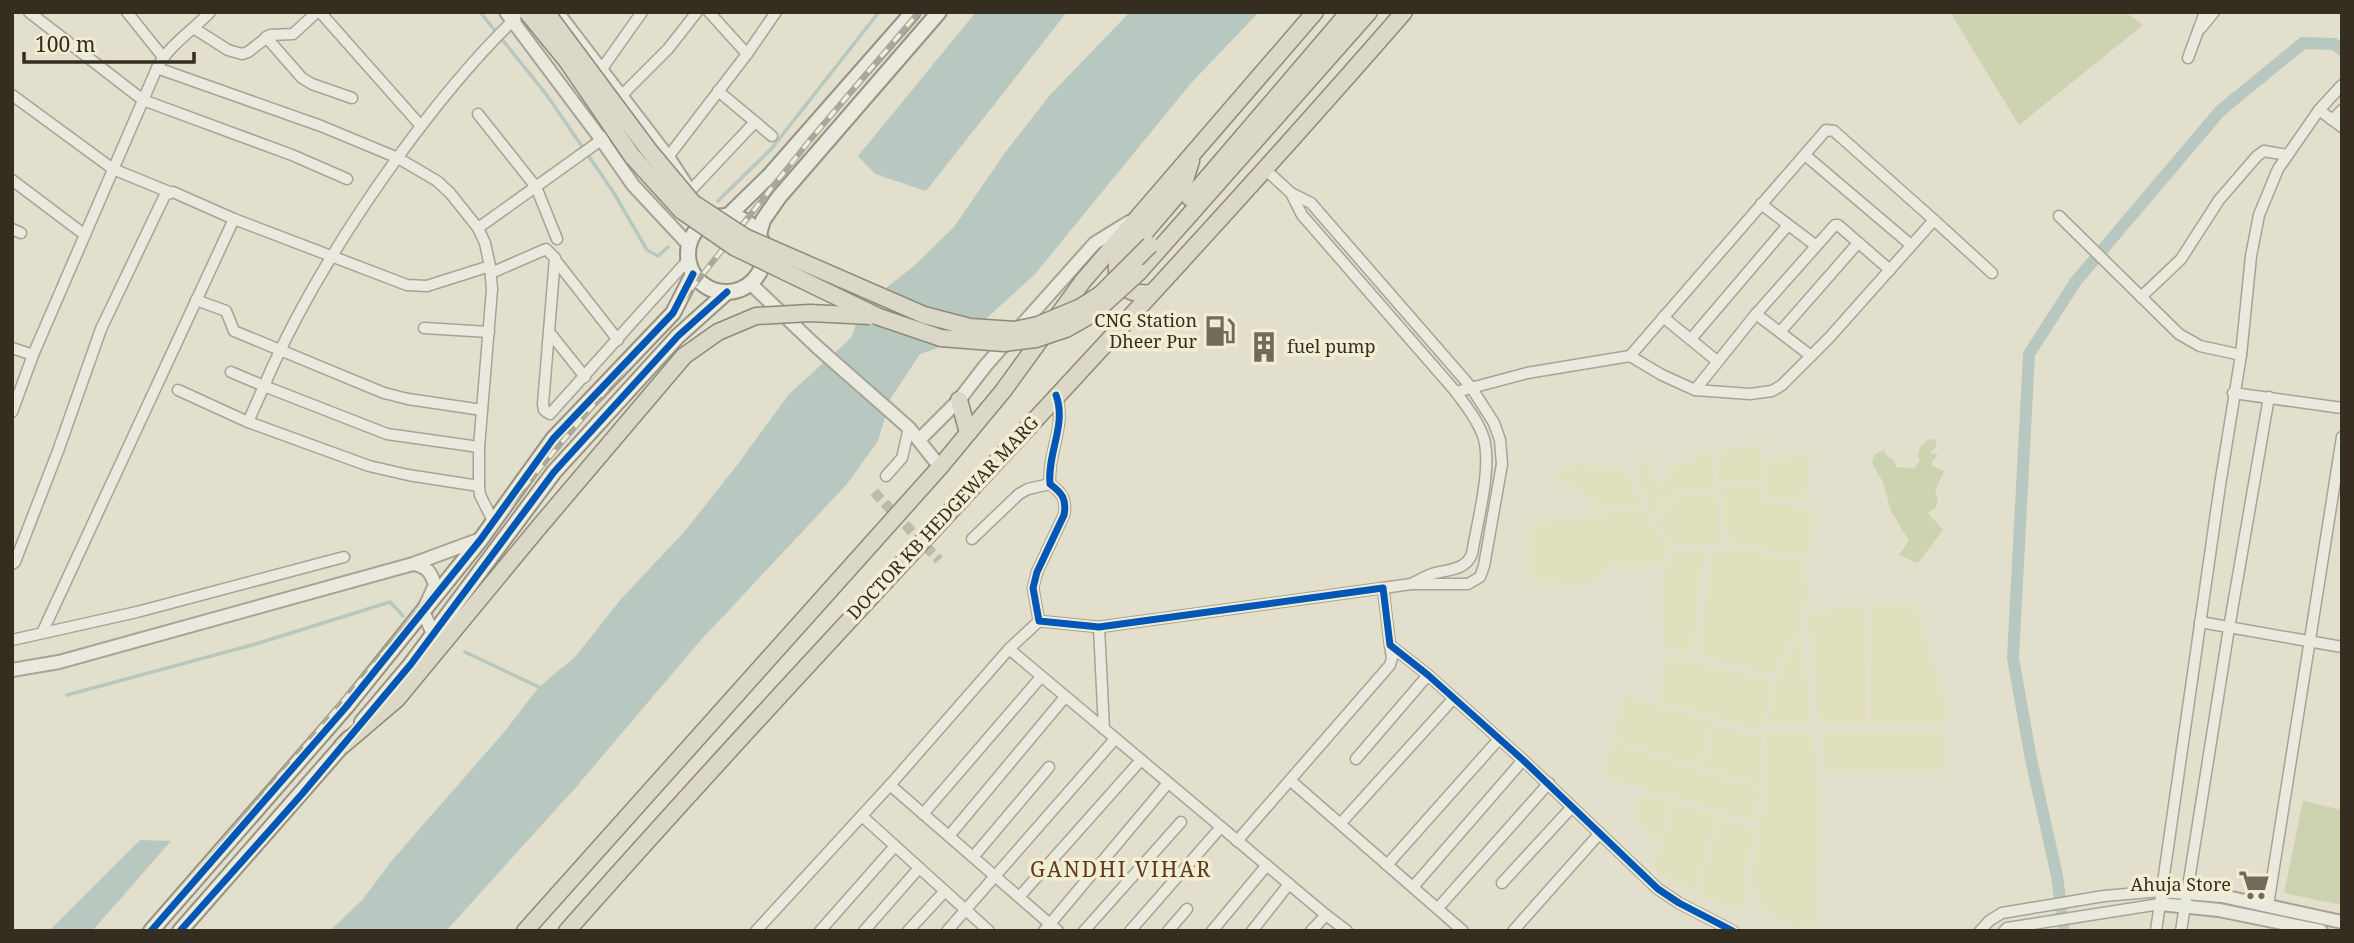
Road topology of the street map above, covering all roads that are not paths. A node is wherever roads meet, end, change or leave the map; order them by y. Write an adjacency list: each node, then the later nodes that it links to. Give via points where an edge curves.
1 (29, 12): 33 (street)
2 (127, 12): 24 (street)
3 (210, 12): 20 (street)
4 (318, 12): 22 (street, via 293,34); 40 (street)
5 (546, 12): 14 (highway, bridge, via 693,203 745,237 924,315 970,327 1015,330 1060,317 1101,294 1150,245)
6 (557, 12): 27 (street)
7 (642, 12): 27 (street)
8 (696, 12): 31 (street, via 668,49)
9 (709, 12): 23 (street)
10 (775, 12): 23 (street)
11 (914, 12): 58 (main road, via 769,176)
12 (939, 12): 65 (main road, via 779,197)
13 (1315, 12): 44 (highway, DOCTOR KB HEDGEWAR MARG)
14 (1349, 12)
15 (1369, 12): 83 (highway, bridge, via 1139,272 1094,313 1036,339 1004,343 942,338)
16 (1404, 12): 50 (highway, DOCTOR KB HEDGEWAR MARG)
17 (2205, 12): 21 (street)
18 (2214, 12): 21 (street)
19 (515, 18): 40 (street); 43 (street); 83 (highway, bridge, via 567,61 632,156 682,211 734,247)
20 (195, 29): 22 (street, via 236,54 248,52); 24 (street)
21 (2199, 30): 25 (street)
22 (266, 37): 32 (street, via 302,78)
23 (747, 54): 29 (street)
24 (163, 58): 26 (street)
25 (2188, 58)
26 (157, 68): 33 (street); 48 (street)
27 (601, 70): 31 (street)
28 (2339, 87): 34 (street)
29 (719, 92): 39 (street); 47 (street)
30 (12, 95): 49 (street)
31 (621, 96): 37 (street)
32 (352, 98)
33 (143, 100): 49 (street); 51 (street)
34 (2319, 110): 38 (street); 46 (street)
35 (2342, 110): 38 (street)
36 (478, 114): 53 (street)
37 (636, 116): 43 (street); 47 (street)
38 (2332, 120): 41 (street)
39 (755, 122): 42 (street); 54 (street)
40 (421, 126): 48 (street)
41 (2342, 127)
42 (772, 136)
43 (597, 142): 53 (street); 72 (street)
44 (1193, 153): 59 (highway, DOCTOR KB HEDGEWAR MARG); 79 (highway, via 1182,189 1117,265 1116,275 1128,291)
45 (1805, 155): 57 (street); 62 (street, via 1826,130 1834,131); 70 (street)
46 (2287, 156): 80 (street, via 2264,151 2257,156 2219,200 2181,259); 94 (street, via 2259,215)
47 (668, 157): 54 (street)
48 (398, 158): 64 (street, via 450,192); 71 (street)
49 (113, 169): 55 (street); 66 (street)
50 (1266, 170): 56 (street); 79 (highway, DOCTOR KB HEDGEWAR MARG)
51 (347, 179)
52 (12, 180): 66 (street)
53 (536, 187): 64 (street); 67 (street)
54 (691, 190): 58 (street)
55 (169, 192): 61 (street); 126 (street, via 102,329)
56 (1290, 193): 101 (street, via 1311,202); 104 (street, via 1302,215)
57 (1762, 204): 63 (street); 84 (street)
58 (724, 216): 65 (main road, via 748,223); 72 (main road, via 706,221 695,232)
59 (1139, 216): 108 (street, via 1095,243); 114 (highway, DOCTOR KB HEDGEWAR MARG, via 1083,281)
60 (2059, 216): 80 (street)
61 (234, 219): 71 (street); 81 (street)
62 (1934, 220): 70 (street); 76 (street)
63 (1788, 225): 69 (street); 89 (street)
64 (478, 228): 74 (street)
65 (758, 234): 77 (main road, via 764,248 763,263)
66 (85, 235): 93 (street)
67 (557, 239)
68 (1858, 243): 69 (street, via 1835,225); 75 (street); 87 (street)
69 (1815, 245): 82 (street)
70 (1911, 245): 75 (street)
71 (331, 255): 74 (street, via 416,287); 92 (street)
72 (690, 260): 78 (main road, via 703,285); 90 (street); 122 (main road, via 673,313 553,439)
73 (556, 261): 74 (street, via 546,249); 88 (street); 90 (street)
74 (490, 270): 86 (street)
75 (1890, 270): 96 (street)
76 (1992, 273)
77 (750, 283): 78 (main road); 113 (street)
78 (727, 292): 136 (main road, via 678,336 554,471)
79 (1151, 293): 106 (highway, DOCTOR KB HEDGEWAR MARG)
80 (2138, 295): 94 (street, via 2188,341)
81 (196, 300): 92 (street, via 226,311 234,331); 135 (street)
82 (1756, 314): 87 (street); 97 (street)
83 (879, 317): 150 (highway, bridge, via 756,316 718,332 684,356 397,699)
84 (1663, 317): 89 (street); 95 (street)
85 (424, 328): 86 (street)
86 (489, 332): 110 (street)
87 (1780, 332): 96 (street)
88 (550, 333): 99 (street); 99 (street, via 544,410 553,413)
89 (1691, 339): 97 (street)
90 (618, 340): 99 (street)
91 (12, 348): 93 (street)
92 (279, 351): 100 (street); 110 (street, via 395,397)
93 (33, 355): 111 (street)
94 (2241, 355): 105 (street)
95 (1630, 356): 101 (street); 103 (street)
96 (1811, 356): 103 (street, via 1772,391)
97 (1717, 361): 103 (street)
98 (231, 372): 100 (street)
99 (585, 377)
100 (264, 386): 112 (street); 117 (street, via 387,434)
101 (1471, 387): 104 (street); 128 (street, via 1494,423 1502,464 1485,566 1480,577 1468,584)
102 (178, 390): 112 (street)
103 (1695, 390)
104 (1455, 392): 128 (street, via 1474,418 1488,459 1472,554 1465,565)
105 (2233, 393): 107 (street); 132 (street)
106 (1056, 395): 120 (street, via 1061,413); 194 (highway, DOCTOR KB HEDGEWAR MARG)
107 (2269, 397): 109 (street); 134 (street)
108 (959, 400): 114 (highway); 116 (street)
109 (2342, 408)
110 (482, 410): 117 (street)
111 (12, 412)
112 (248, 422): 121 (street, via 388,471)
113 (909, 428): 116 (street); 119 (street, via 902,458)
114 (968, 433): 118 (highway, DOCTOR KB HEDGEWAR MARG)
115 (2342, 437): 138 (street)
116 (919, 440): 118 (street)
117 (479, 447): 121 (street)
118 (940, 467): 193 (highway, DOCTOR KB HEDGEWAR MARG)
119 (886, 476)
120 (1050, 484): 124 (street, via 1019,494); 131 (street, via 1064,496 1065,505 1033,588)
121 (479, 486): 122 (street)
122 (494, 521): 123 (main road)
123 (481, 538): 127 (street); 130 (main road)
124 (972, 539)
125 (344, 557): 135 (street)
126 (12, 564)
127 (414, 564): 130 (street, via 425,566 435,585); 142 (street, via 59,662)
128 (1411, 584): 129 (street)
129 (1383, 589): 133 (street); 139 (street)
130 (423, 611): 136 (street); 191 (main road, via 346,707)
131 (1039, 621): 133 (street); 141 (street)
132 (2200, 622): 134 (street); 179 (street)
133 (1100, 627): 147 (street)
134 (2229, 628): 138 (street); 180 (street)
135 (42, 633): 137 (street)
136 (433, 634): 150 (main road)
137 (12, 640)
138 (2311, 641): 140 (street); 181 (street)
139 (1390, 645): 143 (street); 155 (street, via 1390,665)
140 (2342, 647)
141 (1009, 649): 144 (street); 158 (street)
142 (12, 670)
143 (1428, 675): 146 (street); 151 (street)
144 (1041, 677): 145 (street); 160 (street)
145 (1065, 697): 147 (street); 166 (street)
146 (1454, 698): 149 (street); 163 (street)
147 (1104, 729): 148 (street)
148 (1115, 739): 152 (street); 173 (street)
149 (1499, 739): 153 (street); 171 (street)
150 (343, 744): 192 (main road)
151 (1356, 759)
152 (1140, 760): 156 (street); 178 (street)
153 (1523, 760): 157 (street); 176 (street)
154 (1049, 767): 169 (street)
155 (1291, 780): 163 (street); 167 (street)
156 (1168, 783): 164 (street); 189 (street)
157 (1549, 783): 159 (street); 182 (street)
158 (890, 785): 160 (street); 161 (street)
159 (1572, 807): 165 (street); 174 (street)
160 (923, 814): 166 (street)
161 (862, 817): 168 (street); 195 (street)
162 (1181, 822): 201 (street)
163 (1341, 823): 171 (street)
164 (1221, 827): 167 (street); 202 (street)
165 (1600, 833): 209 (street); 210 (street, via 1658,889)
166 (949, 836): 169 (street)
167 (1237, 841): 170 (street)
168 (895, 846): 172 (street); 196 (street)
169 (974, 856): 173 (street)
170 (1267, 865): 175 (street); 204 (street)
171 (1387, 865): 176 (street)
172 (919, 868): 177 (street); 197 (street)
173 (996, 876): 178 (street); 184 (street)
174 (1502, 883)
175 (1289, 884): 186 (street); 205 (street)
176 (1413, 887): 182 (street)
177 (945, 891): 184 (street); 198 (street)
178 (1020, 896): 189 (street)
179 (2161, 897): 180 (street); 185 (street, via 2095,898); 190 (street); 212 (street)
180 (2186, 899): 181 (street); 188 (street); 213 (street)
181 (2268, 905): 187 (street)
182 (1438, 908): 208 (street)
183 (1187, 909): 203 (street)
184 (965, 910): 199 (street); 200 (street)
185 (2002, 913): 190 (street); 211 (street)
186 (1326, 915): 206 (street); 207 (street)
187 (2342, 922)
188 (2265, 925): 214 (street)
189 (1051, 928)
190 (2010, 928)
191 (151, 931)
192 (180, 931)
193 (525, 931)
194 (566, 931)
195 (755, 931)
196 (820, 931)
197 (864, 931)
198 (908, 931)
199 (947, 931)
200 (989, 931)
201 (1084, 931)
202 (1130, 931)
203 (1168, 931)
204 (1212, 931)
205 (1252, 931)
206 (1311, 931)
207 (1347, 931)
208 (1463, 931)
209 (1513, 931)
210 (1733, 931)
211 (1980, 931)
212 (2156, 931)
213 (2181, 931)
214 (2321, 931)

